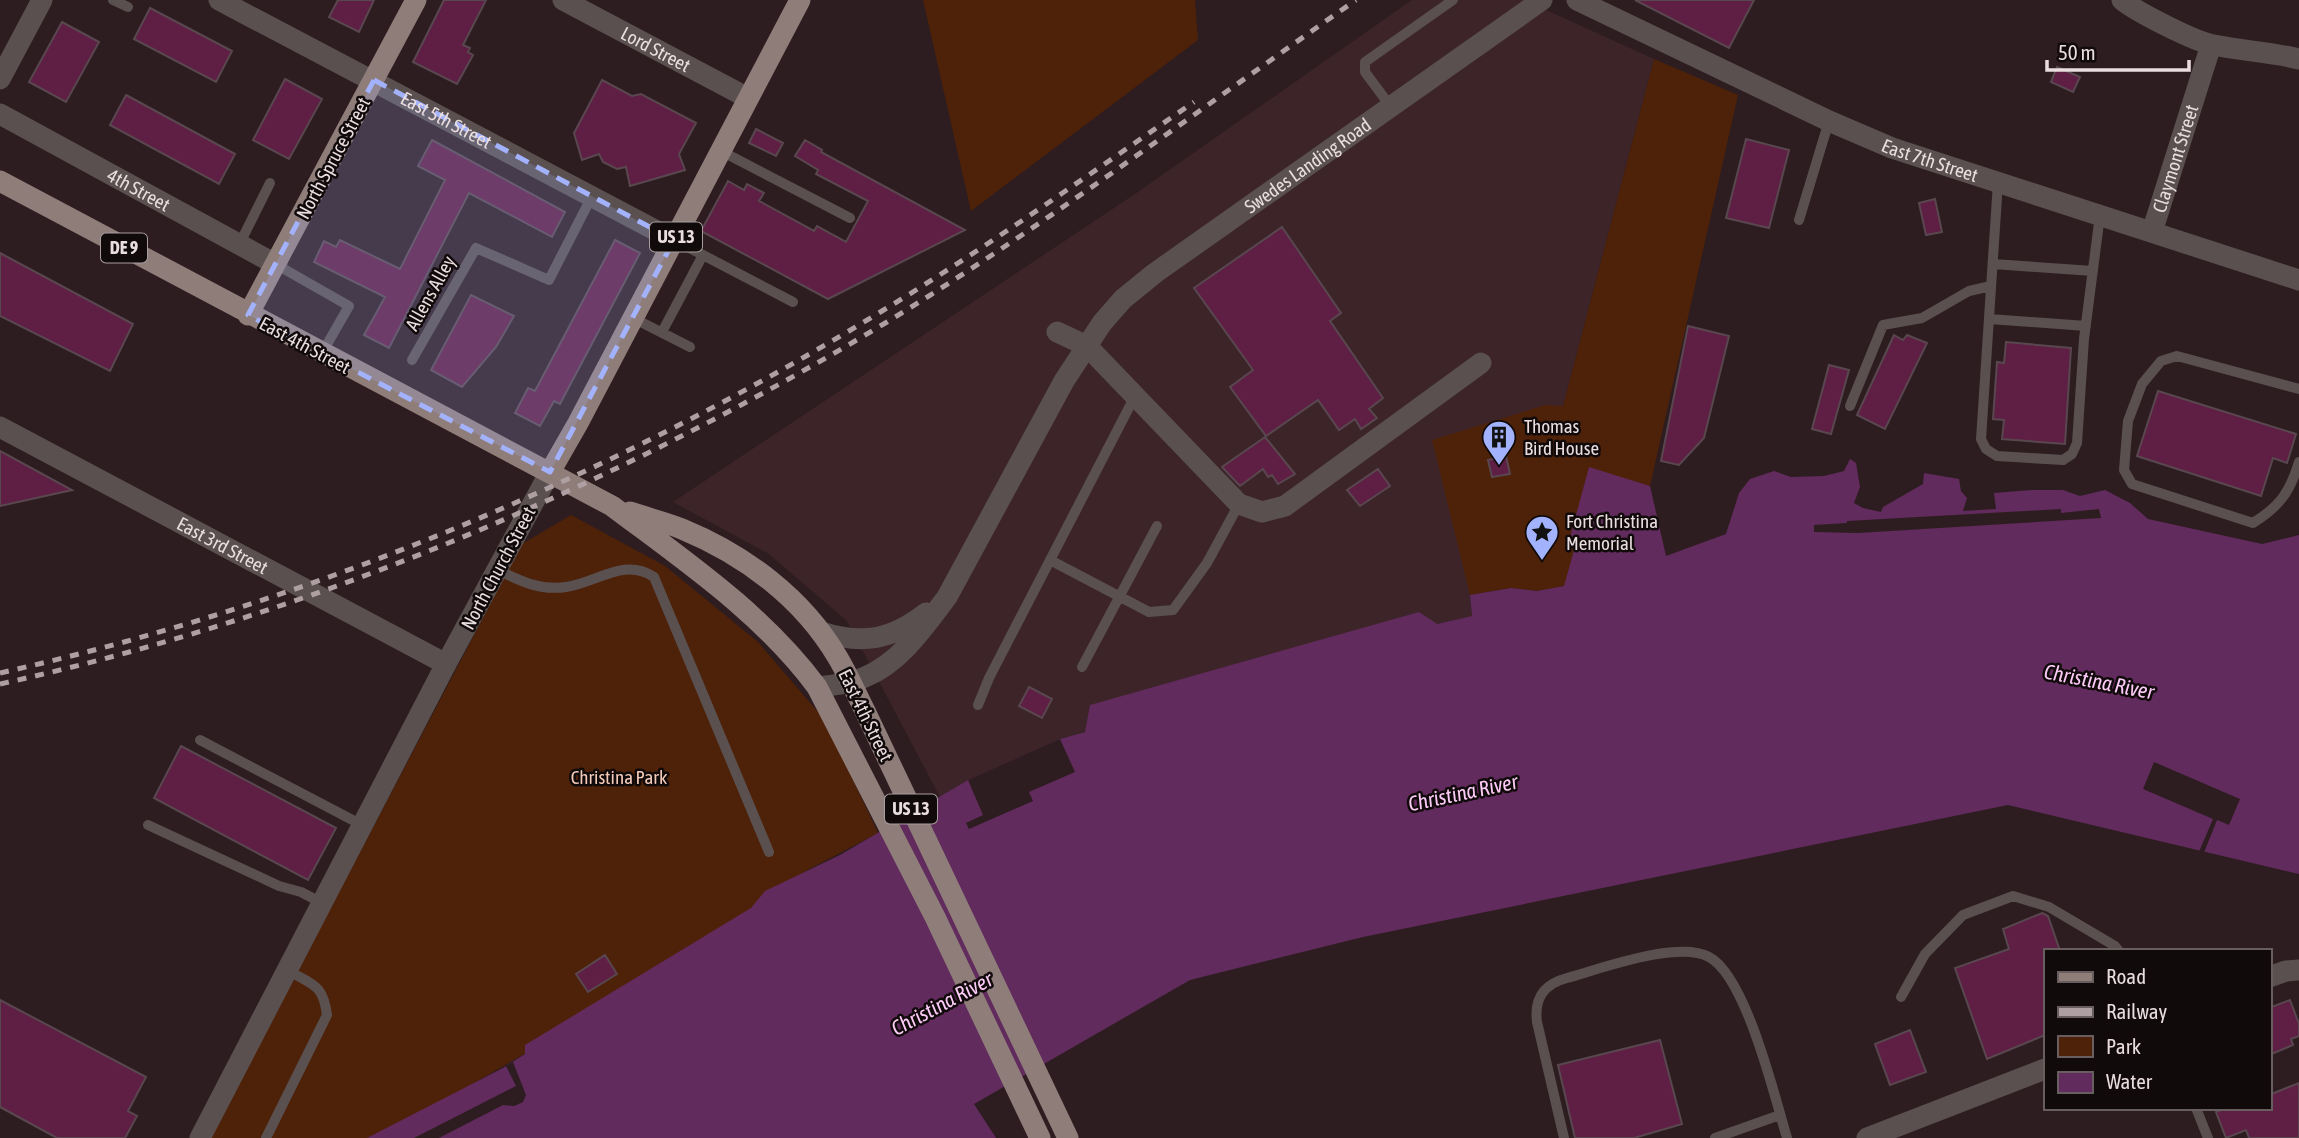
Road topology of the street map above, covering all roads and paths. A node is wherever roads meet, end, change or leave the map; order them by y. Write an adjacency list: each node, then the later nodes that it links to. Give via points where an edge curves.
1 (42, 0): 14 (street)
2 (113, 0): 11 (lane)
3 (219, 0): 15 (street, East 5th Street)
4 (416, 0): 15 (main road, North Spruce Street)
5 (564, 0): 16 (street, Lord Street)
6 (1453, 0): 17 (lane, via 1365,62 1365,72)
7 (1542, 0): 17 (street, Swedes Landing Road)
8 (1577, 0): 19 (street, East 7th Street)
9 (2122, 0): 12 (street)
10 (794, 2): 16 (main road, North Church Street / US 13)
11 (128, 8)
12 (2211, 45): 13 (street); 28 (street, Claymont Street)
13 (2299, 59)
14 (0, 79)
15 (374, 80): 24 (street, East 5th Street); 33 (main road, North Spruce Street)
16 (748, 98): 20 (main road, North Church Street / US 13)
17 (1391, 107): 44 (street, Swedes Landing Road, via 1155,273 1123,299)
18 (0, 114): 30 (street, 4th Street)
19 (1829, 121): 23 (street, East 7th Street, via 1892,148); 27 (lane)
20 (721, 151): 26 (lane); 29 (main road, North Church Street / US 13)
21 (0, 181): 38 (main road, East 4th Street / DE 9)
22 (270, 183): 30 (lane)
23 (1998, 183): 25 (street, East 7th Street); 32 (lane)
24 (592, 196): 29 (street, East 5th Street); 47 (lane, Allens Alley, via 549,279 476,248)
25 (2100, 215): 28 (street, East 7th Street); 34 (lane)
26 (850, 218)
27 (1799, 220)
28 (2152, 232): 35 (street, East 7th Street)
29 (674, 240): 31 (lane); 39 (main road, North Church Street / US 13)
30 (239, 245): 33 (street, 4th Street)
31 (704, 255): 37 (lane); 42 (lane)
32 (1993, 264): 34 (lane); 36 (lane)
33 (277, 265): 38 (main road, North Spruce Street); 46 (lane, via 349,306)
34 (2093, 271): 41 (lane)
35 (2299, 280)
36 (1991, 286): 40 (lane); 51 (lane, via 1969,292 1922,318 1883,325)
37 (793, 302)
38 (248, 315): 46 (main road, East 4th Street / US 13)
39 (633, 318): 42 (lane); 54 (main road, North Church Street / US 13)
40 (1989, 319): 41 (lane); 41 (lane, via 1980,439 1986,450 1997,456 2063,460 2072,454 2077,443)
41 (2086, 326)
42 (662, 332): 45 (lane)
43 (1057, 332): 44 (street)
44 (1087, 345): 50 (street); 60 (street, Swedes Landing Road)
45 (690, 347)
46 (322, 353): 54 (main road, East 4th Street / US 13)
47 (412, 360)
48 (1481, 363): 55 (street, via 1285,506 1262,512)
49 (2299, 389): 53 (lane, via 2177,356 2161,361 2142,384 2127,421 2124,470 2132,484 2253,523 2272,511 2292,486)
50 (1135, 396): 55 (street); 58 (lane)
51 (1850, 405)
52 (0, 427): 63 (street, East 3rd Street)
53 (2299, 461)
54 (550, 472): 56 (main road, East 4th Street / US 13); 59 (street, North Church Street)
55 (1239, 503): 61 (lane, via 1207,563 1172,610 1149,612)
56 (612, 506): 62 (main road, East 4th Street / US 13, via 682,529 757,569); 66 (main road, East 4th Street / US 13, via 761,624 796,658)
57 (1157, 526): 61 (lane)
58 (1050, 560): 61 (lane); 67 (lane)
59 (498, 570): 63 (street, North Church Street); 71 (lane, via 530,586 549,587 566,587 624,569 654,577)
60 (947, 597): 62 (street, Swedes Landing Road, via 895,634 864,639); 65 (street, Swedes Landing Road, via 892,659)
61 (1119, 597): 64 (lane)
62 (821, 632): 65 (main road, East 4th Street / US 13)
63 (446, 664): 70 (street, North Church Street)
64 (1082, 667)
65 (851, 682): 66 (street, Swedes Landing Road); 84 (main road, East 4th Street / US 13)
66 (817, 687): 83 (main road, East 4th Street / US 13)
67 (978, 705)
68 (200, 740): 70 (lane)
69 (148, 825): 72 (lane)
70 (362, 825): 72 (street, North Church Street)
71 (769, 852)
72 (322, 903): 74 (street, North Church Street)
73 (2117, 949): 77 (lane, via 2049,907 2012,896 1963,915 1925,954)
74 (287, 970): 81 (street, North Church Street); 82 (lane, via 324,996 327,1015)
75 (2299, 970): 76 (street)
76 (2271, 976)
77 (1901, 997)
78 (2044, 1069): 88 (street)
79 (2197, 1110): 89 (lane)
80 (1780, 1115): 85 (lane, via 1752,1027 1727,973 1709,957 1656,954 1557,980 1542,992 1535,1009); 86 (lane); 87 (lane)
81 (200, 1138)
82 (266, 1138)
83 (1040, 1138)
84 (1068, 1138)
85 (1564, 1138)
86 (1716, 1138)
87 (1787, 1138)
88 (1867, 1138)
89 (2208, 1138)

